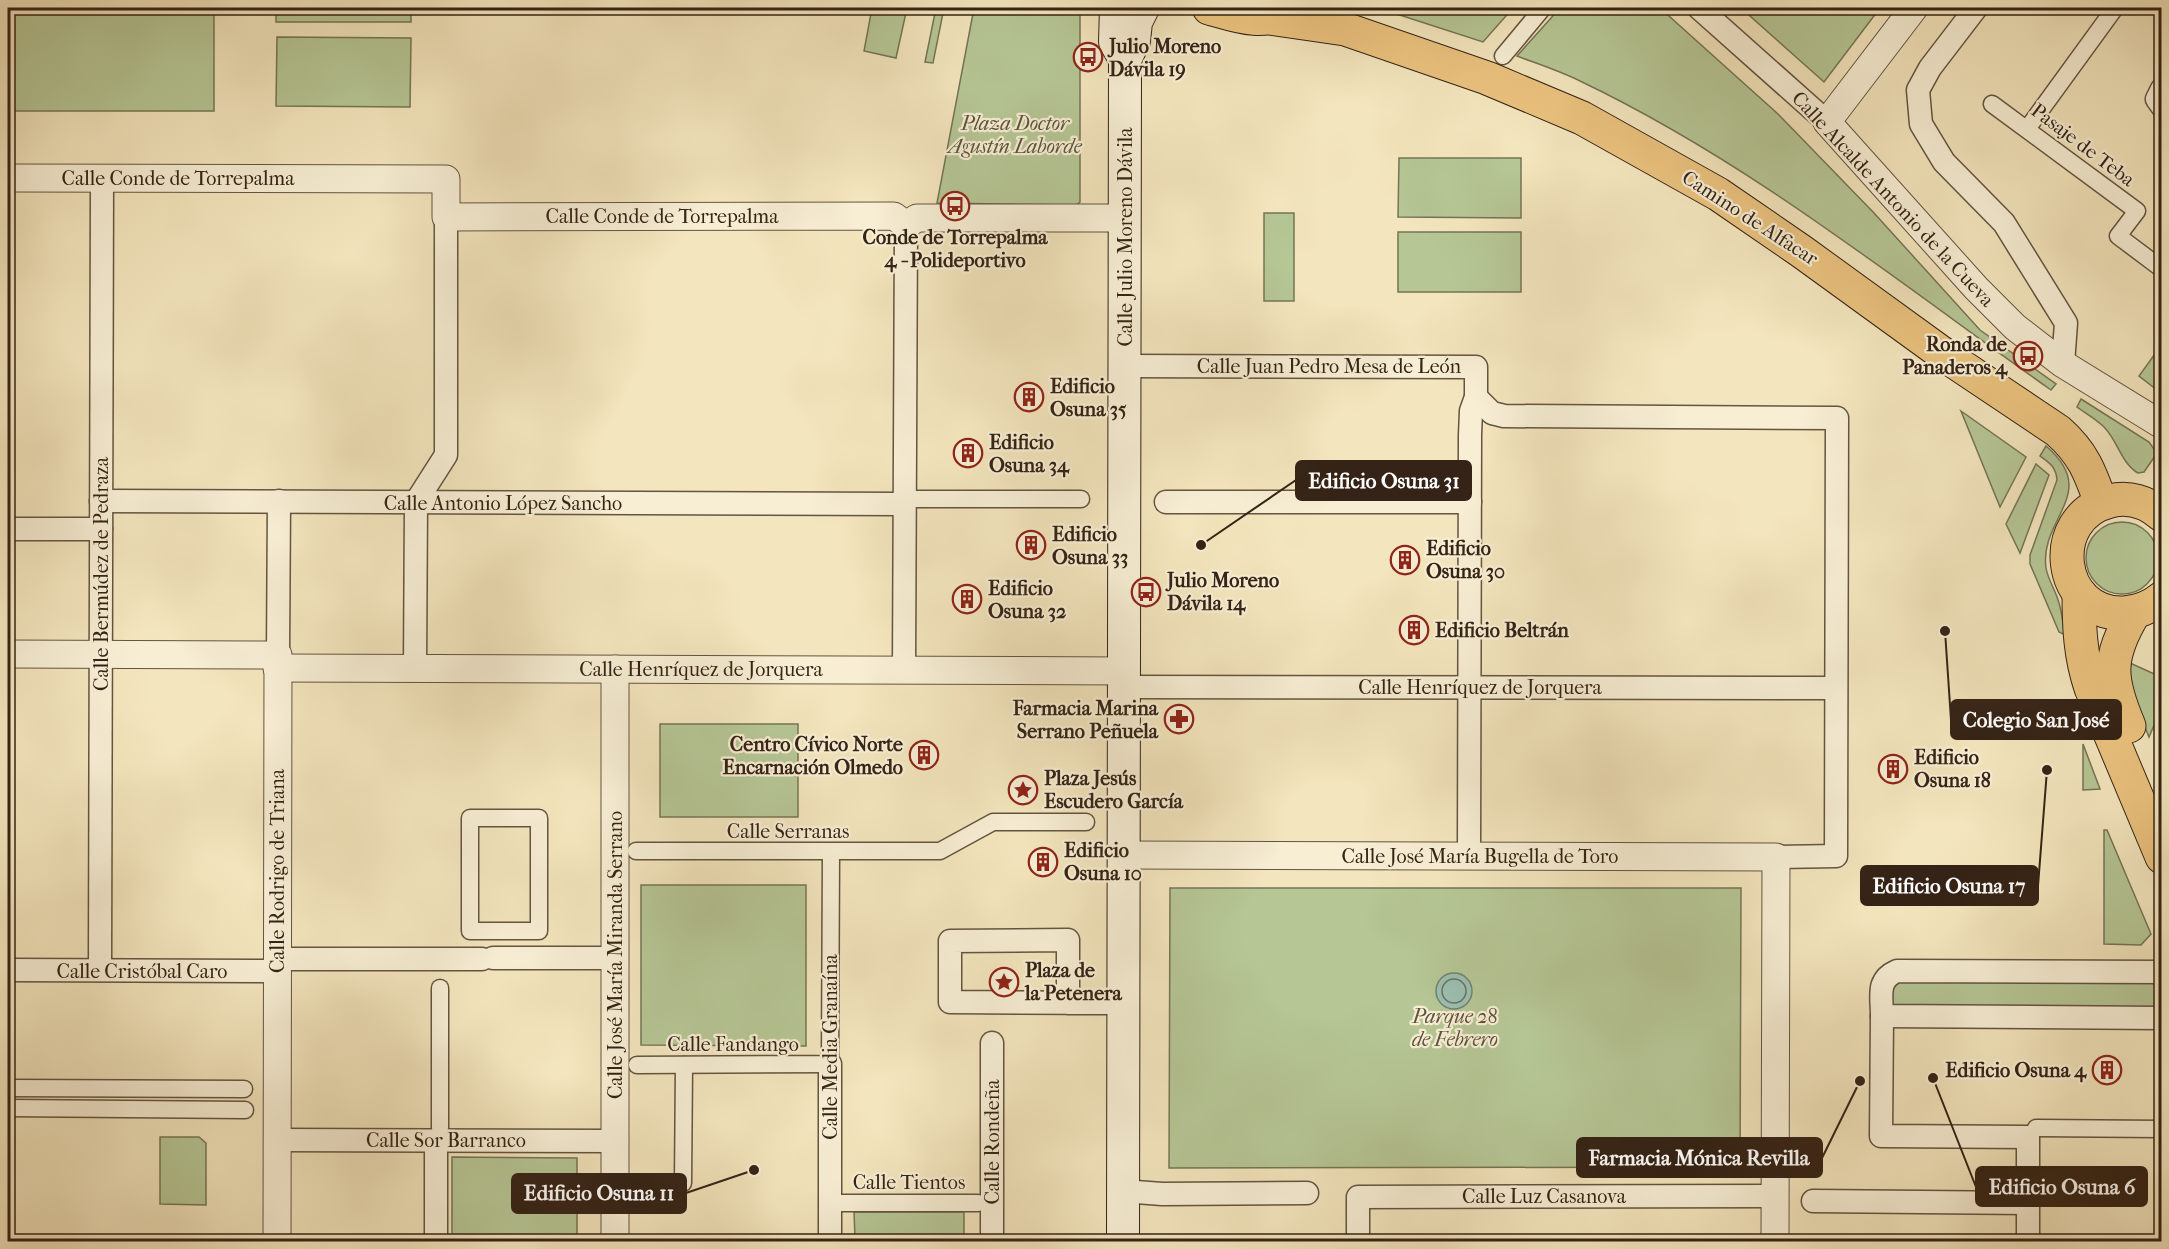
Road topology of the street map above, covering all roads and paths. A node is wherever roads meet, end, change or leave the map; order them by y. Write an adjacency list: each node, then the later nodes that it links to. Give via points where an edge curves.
1 (1116, 8): 12 (main road, Calle Julio Moreno Dávila, via 1115,42)
2 (1143, 8): 12 (main road, Calle Julio Moreno Dávila)
3 (1209, 8): 9 (main road, Camino de Alfacar, via 1250,18)
4 (1543, 8): 11 (street)
5 (1699, 8): 14 (street, Calle Alcalde Antonio de la Cueva)
6 (1914, 8): 14 (street)
7 (1976, 8): 22 (street, via 1918,90 1921,124 1944,162 2004,222 2066,323)
8 (2115, 8): 15 (street)
9 (1276, 13): 10 (main road, Camino de Alfacar)
10 (1326, 17): 33 (main road, Camino de Alfacar, via 1582,118 1718,194 2058,431 2089,467)
11 (1503, 56)
12 (1125, 60): 19 (main road, Calle Julio Moreno Dávila)
13 (1992, 104): 15 (street, Pasaje de Teba)
14 (1827, 122): 22 (street, Calle Alcalde Antonio de la Cueva, via 1976,288 2015,327)
15 (2027, 129): 21 (street, Pasaje de Teba, via 2137,212 2118,236)
16 (8, 178): 17 (street, Calle Conde de Torrepalma)
17 (102, 178): 18 (street, Calle Conde de Torrepalma, via 446,179); 27 (street, Calle Bermúdez de Pedraza)
18 (446, 217): 20 (street, Calle Conde de Torrepalma, via 894,216); 29 (street, via 446,455)
19 (1125, 218): 20 (street, via 917,218); 23 (main road, Calle Julio Moreno Dávila)
20 (906, 225): 30 (street)
21 (2162, 268)
22 (2063, 364): 25 (street, Calle Alcalde Antonio de la Cueva)
23 (1125, 366): 24 (street, Calle Juan Pedro Mesa de León, via 1476,367); 45 (main road, Calle Julio Moreno Dávila)
24 (1476, 397): 32 (street, Calle Juan Pedro Mesa de León, via 1471,411); 47 (street, via 1492,413 1504,416 1837,418)
25 (2162, 425)
26 (1081, 499): 30 (street, Calle Antonio López Sancho)
27 (101, 501): 28 (street, Calle Antonio López Sancho); 36 (street, Calle Bermúdez de Pedraza)
28 (279, 501): 29 (street, Calle Antonio López Sancho); 41 (street, Calle Rodrigo de Triana)
29 (416, 502): 30 (street, Calle Antonio López Sancho); 42 (street)
30 (909, 502): 44 (street)
31 (1166, 502): 32 (street)
32 (1470, 502): 46 (street, Calle Juan Pedro Mesa de León)
33 (2101, 503): 34 (main road, via 2129,499); 37 (main road, via 2079,519 2070,534 2066,559 2069,577)
34 (2159, 506)
35 (8, 529): 36 (street)
36 (101, 529): 40 (street, Calle Bermúdez de Pedraza)
37 (2079, 593): 38 (main road, via 2092,605 2117,614); 55 (main road, via 2079,638 2084,667)
38 (2148, 605): 48 (main road, via 2119,641 2113,666 2114,685)
39 (8, 654): 40 (street, Calle Henríquez de Jorquera)
40 (101, 654): 41 (street, Calle Henríquez de Jorquera); 60 (street, Calle Bermúdez de Pedraza)
41 (278, 662): 42 (street, Calle Henríquez de Jorquera); 58 (street, Calle Rodrigo de Triana)
42 (415, 668): 43 (street, Calle Henríquez de Jorquera)
43 (615, 669): 44 (street, Calle Henríquez de Jorquera); 57 (street, Calle José María Miranda Serrano)
44 (903, 670): 45 (street, Calle Henríquez de Jorquera)
45 (1124, 679): 46 (street, Calle Henríquez de Jorquera); 52 (main road, Calle Julio Moreno Dávila)
46 (1470, 687): 47 (street, Calle Henríquez de Jorquera); 53 (street, Calle Juan Pedro Mesa de León)
47 (1835, 688): 54 (street, Calle José María Bugella de Toro, via 1836,856)
48 (2162, 802)
49 (1086, 822): 51 (street, Calle Serranas, via 993,822 940,851)
50 (636, 851): 51 (street, Calle Serranas)
51 (831, 852): 68 (street, Calle Media Granaína)
52 (1124, 855): 53 (street, Calle José María Bugella de Toro); 64 (main road, Calle Julio Moreno Dávila)
53 (1469, 856): 54 (street, Calle José María Bugella de Toro)
54 (1776, 857): 83 (street)
55 (2162, 857)
56 (470, 931): 56 (street, via 539,931 540,818 470,818)
57 (615, 958): 58 (street, Calle Cristóbal Caro); 79 (street, Calle José María Miranda Serrano)
58 (277, 965): 60 (street, Calle Cristóbal Caro); 78 (street, Calle Rodrigo de Triana)
59 (8, 970): 60 (street, Calle Cristóbal Caro)
60 (100, 970)
61 (2162, 972): 65 (street, via 1897,971 1882,984)
62 (440, 988): 77 (street)
63 (1068, 1003): 63 (street, via 1068,940 950,941 950,1002); 64 (street)
64 (1124, 1003): 81 (main road, Calle Julio Moreno Dávila)
65 (1882, 1016): 66 (street); 76 (street, via 1881,1136)
66 (2162, 1018)
67 (992, 1043): 92 (street, Calle Rondeña)
68 (830, 1064): 70 (street, Calle Fandango); 91 (street, Calle Media Granaína)
69 (637, 1065): 70 (street, Calle Fandango)
70 (684, 1065): 80 (street)
71 (8, 1088): 72 (street)
72 (244, 1089)
73 (8, 1108): 74 (street)
74 (244, 1110)
75 (2162, 1129): 76 (street)
76 (2032, 1132): 87 (street)
77 (438, 1134): 78 (street, Calle Sor Barranco); 79 (street, Calle Sor Barranco); 89 (street)
78 (277, 1140): 88 (street, Calle Rodrigo de Triana)
79 (615, 1141): 90 (street, Calle José María Miranda Serrano)
80 (684, 1183)
81 (1123, 1191): 82 (street); 93 (main road, Calle Julio Moreno Dávila)
82 (1307, 1193)
83 (1775, 1196): 94 (street, Calle Luz Casanova, via 1358,1197); 95 (street)
84 (1812, 1201): 87 (street)
85 (840, 1203): 86 (street, Calle Tientos)
86 (978, 1203)
87 (2028, 1203): 96 (street)
88 (277, 1242)
89 (436, 1242)
90 (615, 1242)
91 (830, 1242)
92 (992, 1242)
93 (1123, 1242)
94 (1358, 1242)
95 (1775, 1242)
96 (2028, 1242)

